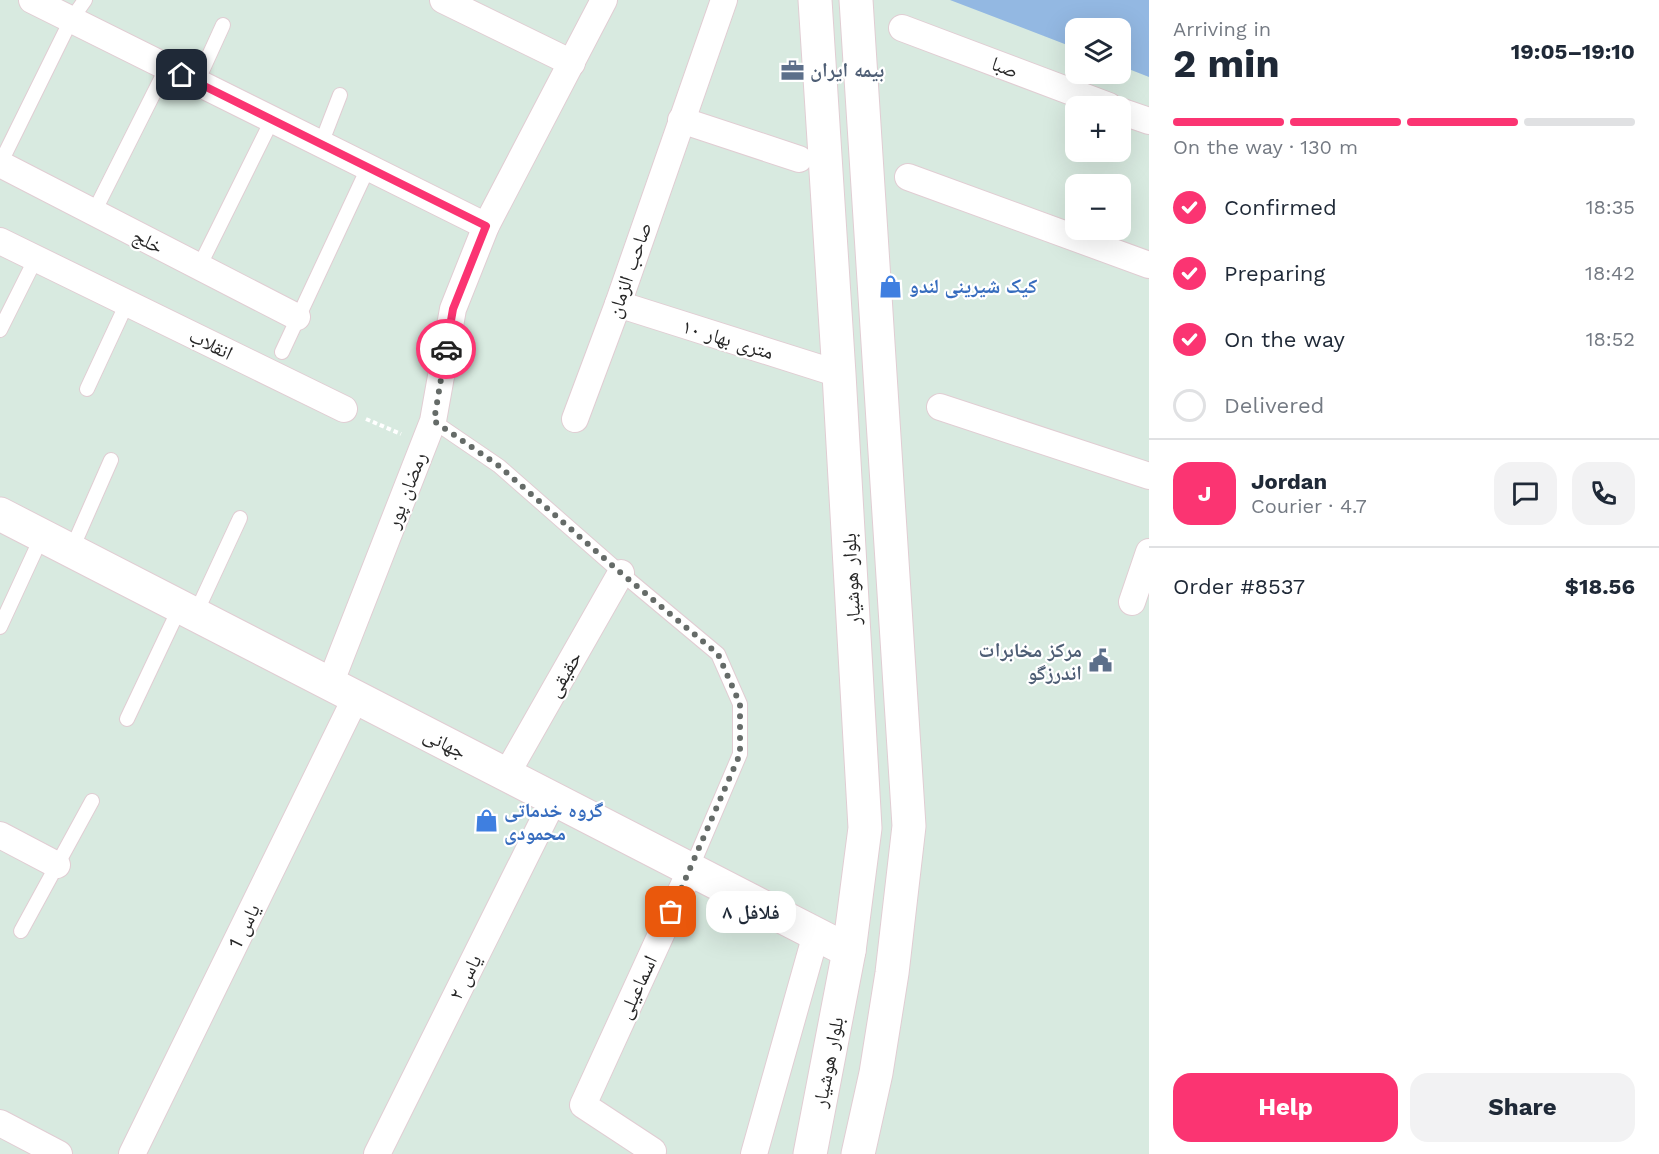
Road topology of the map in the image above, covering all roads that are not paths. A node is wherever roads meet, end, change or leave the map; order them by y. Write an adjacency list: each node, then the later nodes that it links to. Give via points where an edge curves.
1 (32, 0): 7 (street)
2 (443, 0): 10 (street)
3 (604, 0): 10 (street, رمضان پور)
4 (724, 0): 17 (street, صاحب الزمان)
5 (814, 0): 35 (main road, بلوار هوشیار)
6 (856, 0): 37 (main road)
7 (78, 10): 11 (street); 21 (lane)
8 (223, 24): 12 (lane)
9 (902, 28): 14 (street, صبا)
10 (572, 63): 25 (street, رمضان پور)
11 (167, 67): 12 (street); 24 (lane)
12 (197, 82): 16 (street)
13 (340, 95): 19 (lane)
14 (1082, 96)
15 (1131, 115): 18 (street)
16 (272, 120): 19 (street); 29 (lane)
17 (681, 120): 20 (street); 31 (street, صاحب الزمان)
18 (1149, 122)
19 (321, 144): 22 (street)
20 (799, 159)
21 (0, 164): 24 (street, خلج)
22 (368, 168): 25 (street); 32 (lane)
23 (908, 177): 28 (street)
24 (94, 212): 29 (street, خلج)
25 (486, 226): 41 (street, رمضان پور, via 453,309)
26 (0, 241): 27 (street, انقلاب)
27 (36, 258): 30 (street, انقلاب); 33 (lane)
28 (1149, 265)
29 (200, 267): 32 (street, خلج)
30 (127, 303): 36 (lane); 39 (street, انقلاب)
31 (618, 304): 35 (street, ۱۰ متری بهار); 40 (street, صاحب الزمان)
32 (297, 317): 34 (lane)
33 (0, 330)
34 (282, 352)
35 (839, 387): 37 (main road, via 855,409 864,411); 44 (main road, بلوار هوشیار)
36 (87, 389)
37 (882, 397): 45 (main road)
38 (940, 407): 43 (street)
39 (344, 409)
40 (575, 419)
41 (434, 421): 51 (lane, via 499,466); 55 (street, رمضان پور)
42 (111, 460): 49 (lane)
43 (1149, 476)
44 (845, 486): 45 (main road, via 867,478); 65 (main road, بلوار هوشیار, via 865,828)
45 (887, 488): 73 (main road, via 909,826 892,973)
46 (0, 514): 48 (main road, جهانی)
47 (240, 518): 53 (lane)
48 (42, 536): 49 (main road, جهانی); 54 (lane)
49 (71, 551): 53 (main road, جهانی)
50 (1149, 552): 52 (street)
51 (621, 573): 57 (street, حقیقی); 62 (lane, via 718,654 740,704 740,754)
52 (1132, 602)
53 (188, 611): 55 (main road, جهانی); 56 (lane)
54 (0, 627)
55 (343, 691): 57 (main road, جهانی); 68 (street, یاس 1)
56 (127, 719)
57 (506, 775): 58 (main road, جهانی)
58 (554, 799): 62 (main road, جهانی); 69 (street, یاس ۲)
59 (92, 801): 61 (lane)
60 (0, 835): 61 (street)
61 (57, 865): 63 (lane)
62 (691, 869): 64 (main road, جهانی); 70 (street, اسماعیلی, via 583,1106 653,1151)
63 (21, 931)
64 (816, 934): 65 (main road, جهانی); 71 (street)
65 (849, 951): 72 (main road, بلوار هوشیار)
66 (0, 1123): 67 (street)
67 (59, 1154)
68 (132, 1154)
69 (376, 1154)
70 (652, 1154)
71 (754, 1154)
72 (810, 1154)
73 (858, 1154)

